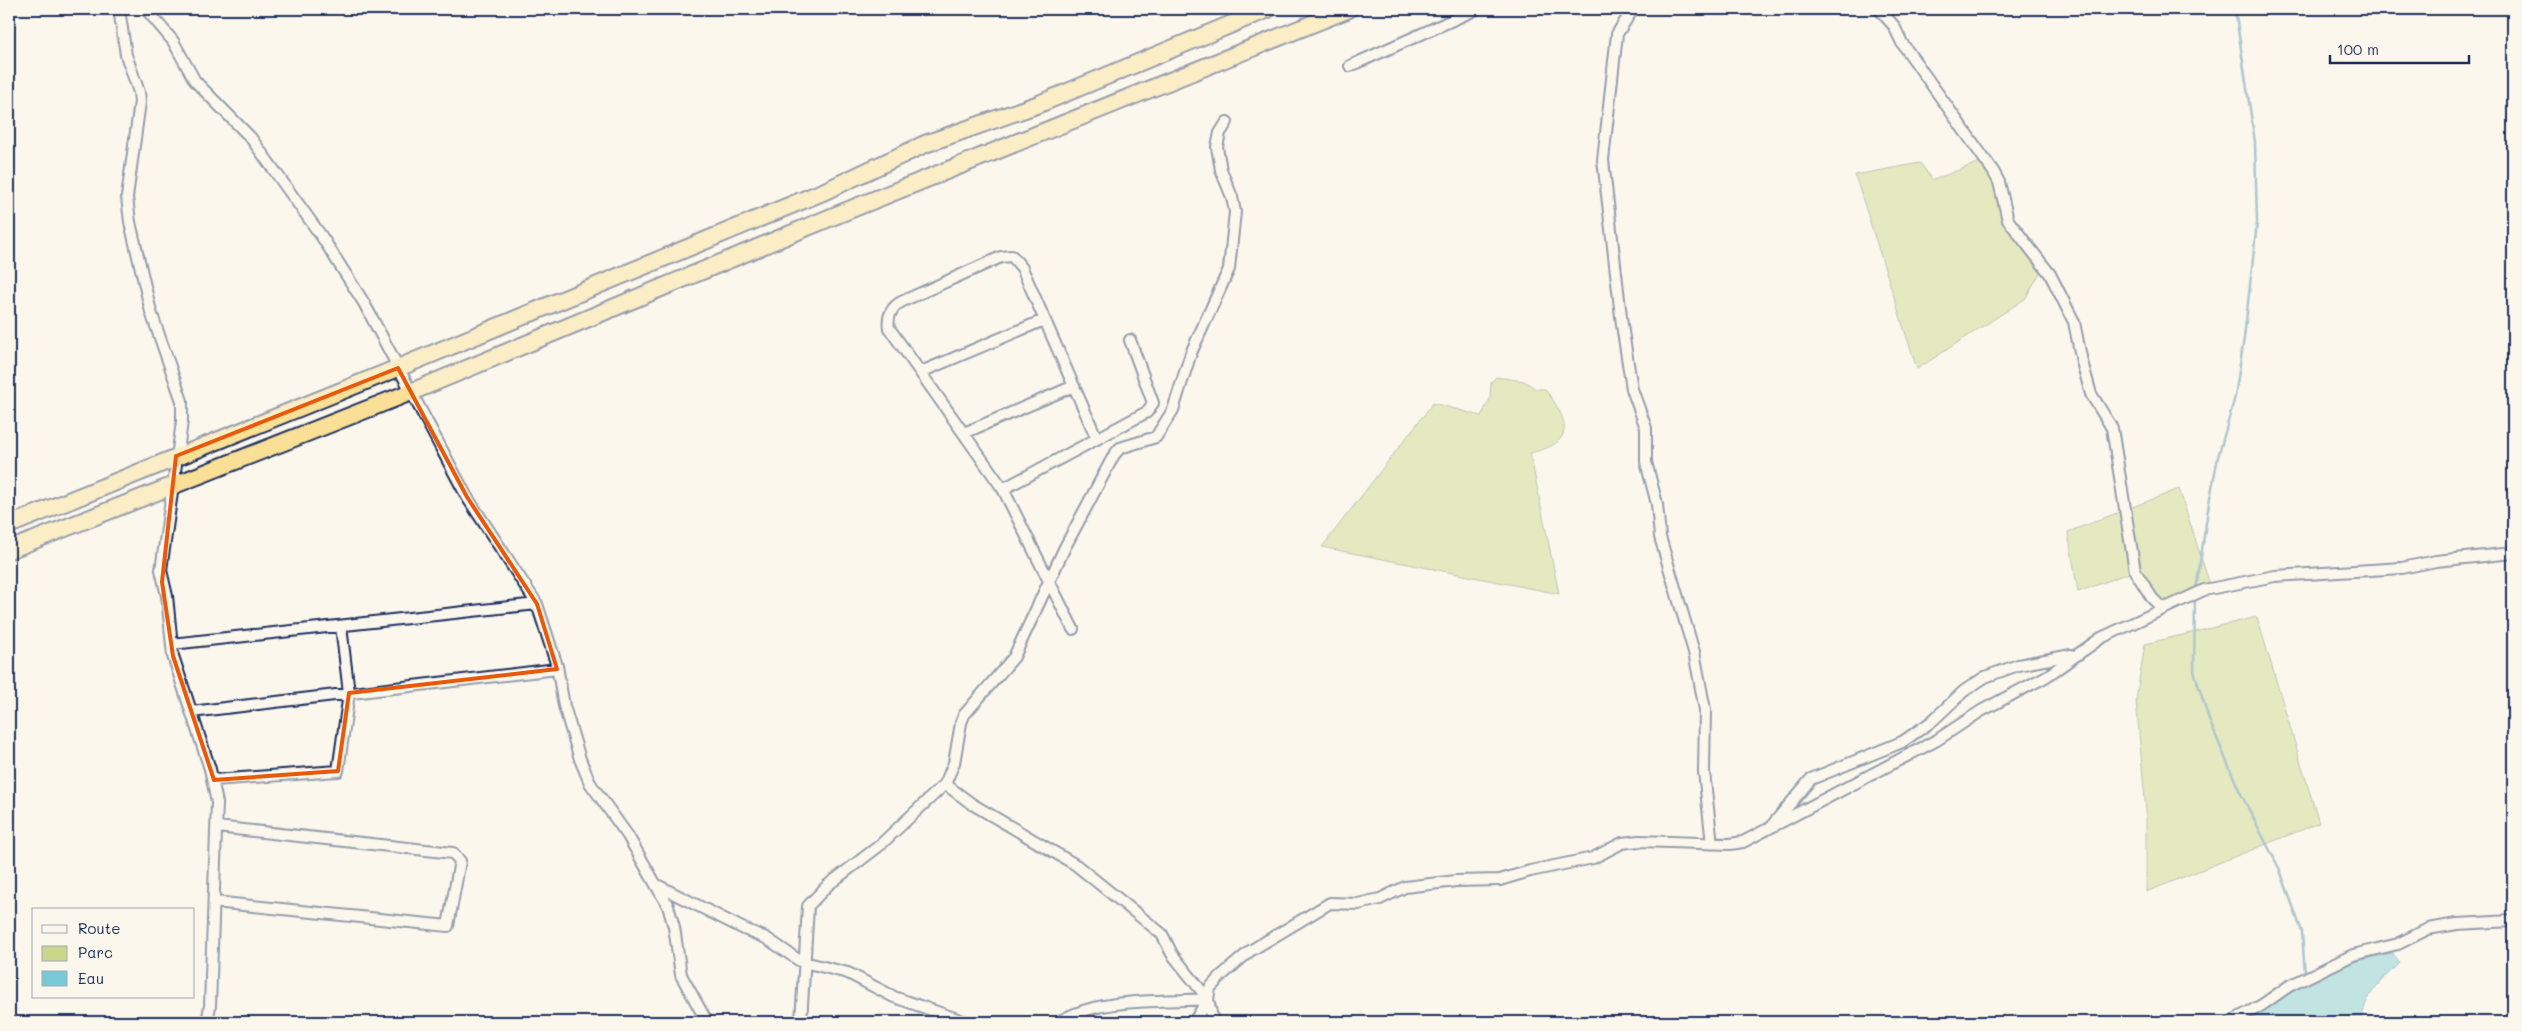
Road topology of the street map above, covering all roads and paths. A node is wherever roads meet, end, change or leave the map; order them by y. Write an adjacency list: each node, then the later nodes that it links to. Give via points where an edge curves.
1 (119, 9): 18 (street, via 126,55 140,102 127,198 130,222 151,312 182,401)
2 (146, 9): 12 (street, via 173,41 195,81 251,138 322,237 364,303)
3 (1268, 9): 12 (highway, via 1039,104 925,144 825,191)
4 (1348, 9): 15 (highway, via 834,216)
5 (1477, 9): 8 (street)
6 (1633, 9): 38 (street, via 1617,34 1603,160 1632,389 1646,428 1646,462 1657,504 1660,537 1694,652 1705,710 1704,772)
7 (1879, 9): 26 (street, via 1993,171 1999,182 2008,220 2050,274 2068,306 2092,394 2112,428 2134,571 2152,598)
8 (1350, 66)
9 (1227, 122): 24 (street, via 1220,133 1218,146 1221,170 1235,212 1229,270 1191,353 1173,410 1156,437 1120,448 1114,455)
10 (1044, 320): 13 (street); 13 (street, via 1018,261 1012,256 1001,257 903,301 891,311 889,328); 14 (street)
11 (1130, 340): 17 (street, via 1152,407)
12 (398, 368): 15 (street); 18 (highway)
13 (920, 372): 16 (street)
14 (1074, 386): 16 (street); 17 (street)
15 (411, 392): 19 (highway); 25 (street, via 467,497)
16 (964, 434): 20 (street)
17 (1097, 439): 20 (street)
18 (176, 456): 19 (street); 21 (highway)
19 (172, 485): 22 (highway); 29 (street, via 161,570)
20 (1003, 489): 24 (street)
21 (9, 524)
22 (9, 550)
23 (2513, 553): 26 (street, via 2402,568 2275,576 2204,590)
24 (1049, 581): 28 (street); 35 (street, via 1014,657 964,715 954,763)
25 (537, 604): 27 (street); 31 (street)
26 (2166, 607): 30 (street)
27 (341, 626): 29 (street); 32 (street)
28 (1073, 629)
29 (172, 644): 33 (street)
30 (2074, 654): 37 (street, via 2047,676 1981,711 1937,740); 37 (street, via 2018,665 1985,677 1902,742 1812,779)
31 (557, 669): 32 (street); 39 (street, via 571,734 590,783 628,836)
32 (350, 693): 33 (street); 34 (street, via 338,771)
33 (190, 712): 34 (street)
34 (214, 780): 36 (street)
35 (945, 784): 42 (street, via 808,906); 43 (street, via 972,804 1076,865 1162,934 1172,954)
36 (217, 827): 40 (street); 40 (street, via 453,853 460,861 448,926)
37 (1768, 829): 38 (street, via 1743,842)
38 (1712, 844): 43 (street, via 1622,843 1593,858 1500,880 1405,887 1380,899 1358,904 1330,903 1250,951 1210,988)
39 (656, 885): 42 (street, via 757,933); 45 (street, via 668,906 674,927 681,975)
40 (214, 902): 44 (street, via 210,1006)
41 (2513, 921): 51 (street, via 2428,928 2398,944 2353,955 2289,986)
42 (806, 963): 46 (street); 47 (street, via 848,973 894,997)
43 (1208, 999): 48 (street, via 1104,1007 1087,1010); 49 (street); 50 (street)
44 (206, 1022)
45 (707, 1022)
46 (801, 1022)
47 (966, 1022)
48 (1059, 1022)
49 (1194, 1022)
50 (1214, 1022)
51 (2231, 1022)

